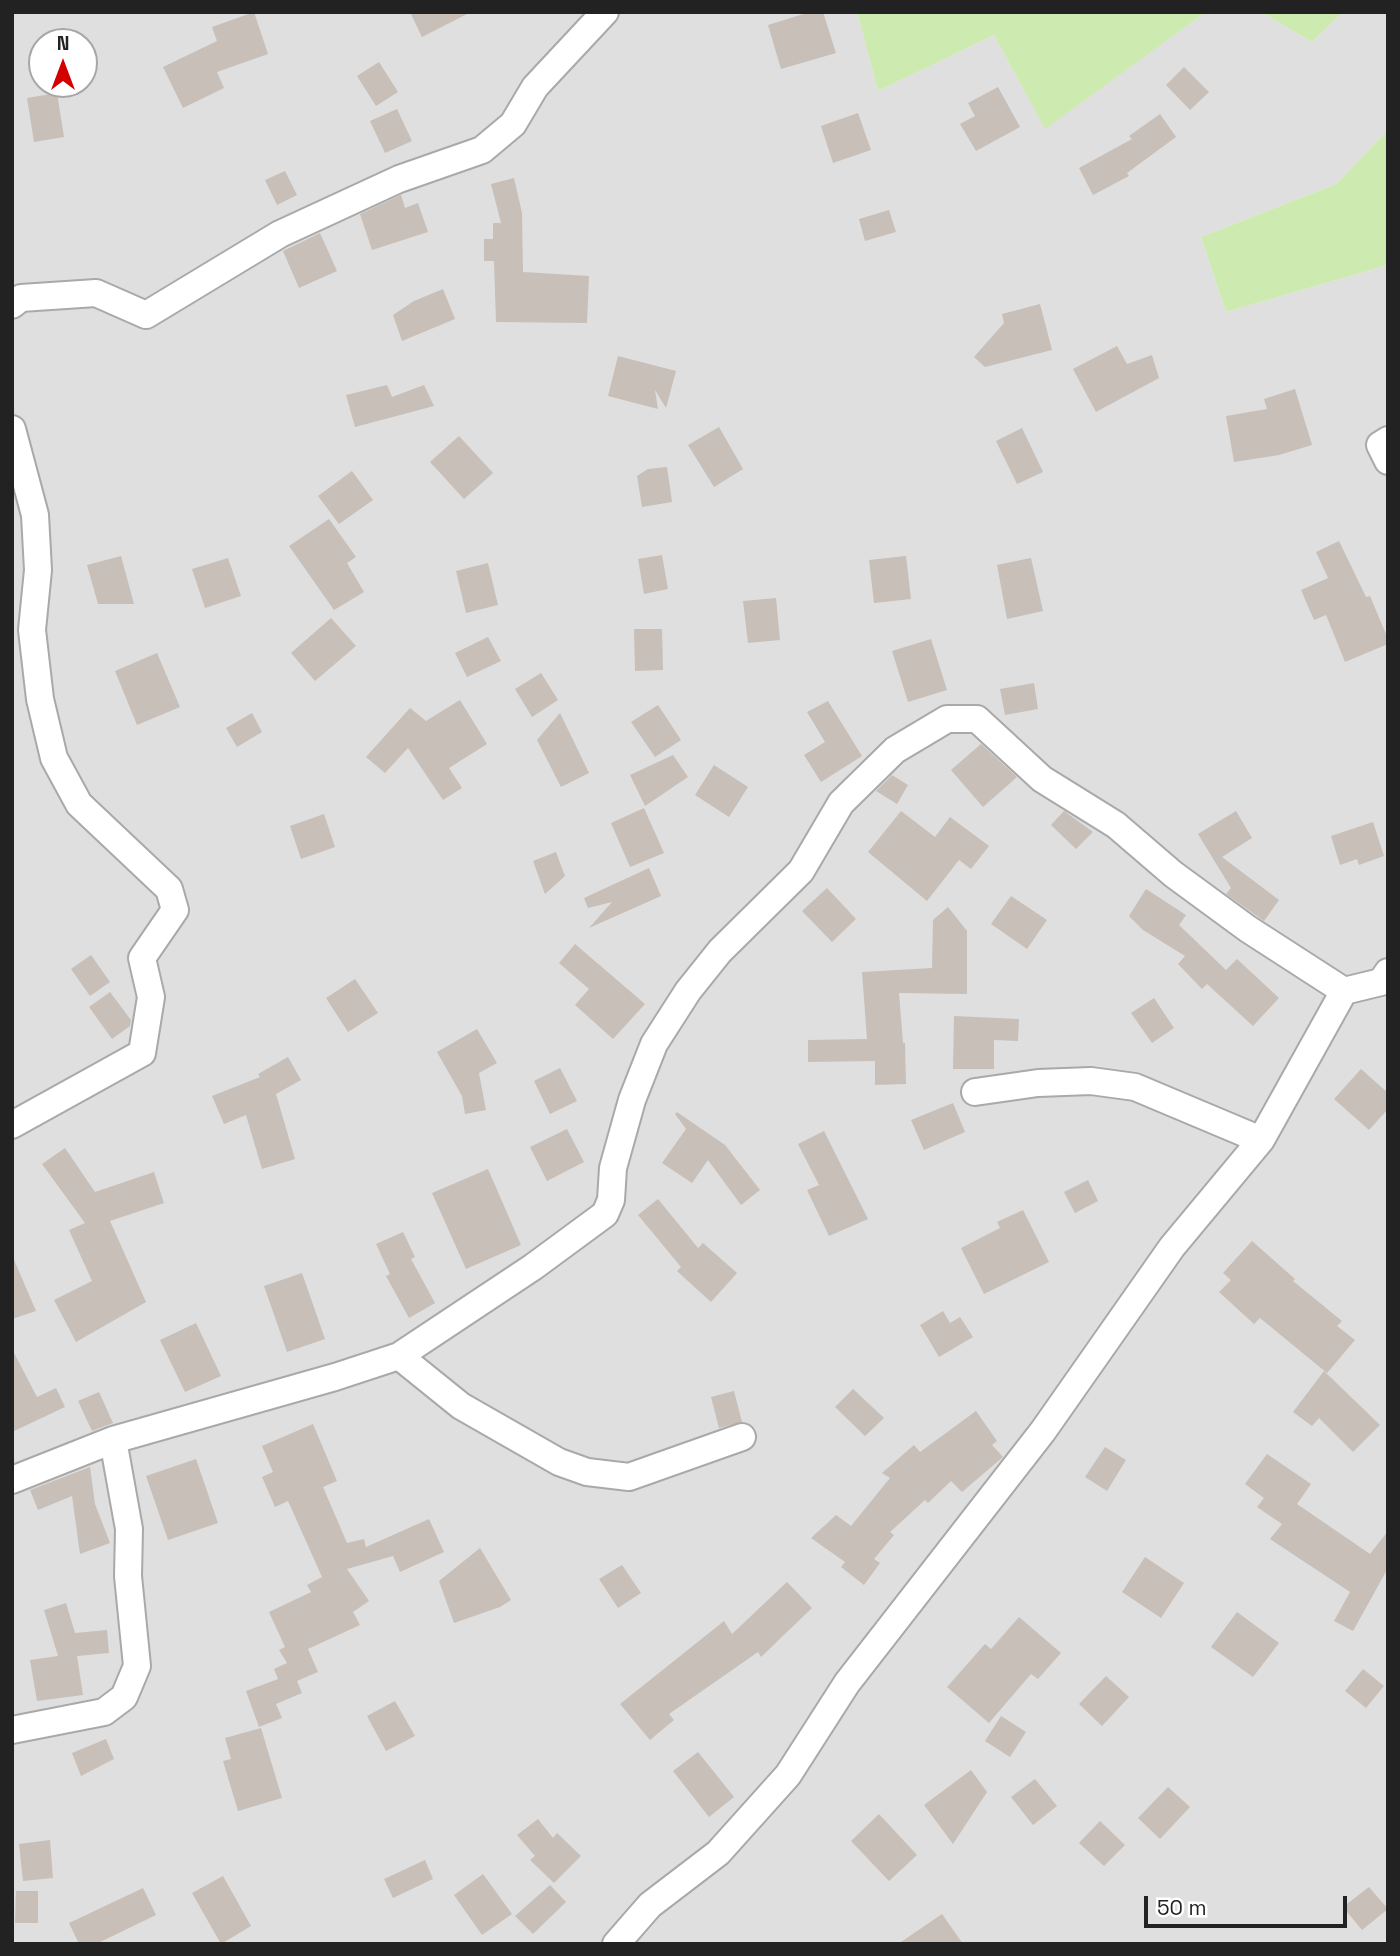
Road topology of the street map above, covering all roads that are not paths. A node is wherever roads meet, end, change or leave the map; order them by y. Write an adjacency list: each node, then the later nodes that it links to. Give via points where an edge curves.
1 (605, 12): 2 (street, via 535,87 513,124 482,150 399,179 280,234 146,315 96,293 21,298)
2 (12, 305)
3 (12, 429): 9 (street, via 35,515 38,570 32,630 40,699 54,758 79,804 169,889 175,910 142,958 151,997 142,1053)
4 (1388, 440): 5 (street, via 1380,445)
5 (1388, 461)
6 (1386, 980): 7 (street)
7 (1344, 991): 10 (street); 11 (street, via 1248,929 1116,825 1042,779 977,719 947,719 895,750 841,803 801,871 720,951 688,991 654,1044 632,1100 605,1214)
8 (975, 1092): 10 (street, via 1091,1080 1135,1087)
9 (12, 1125)
10 (1261, 1140): 16 (street, via 1172,1247 1043,1431 848,1683 788,1775 718,1853 650,1905)
11 (399, 1356): 12 (street, via 461,1406 559,1462 587,1472 629,1477); 13 (street)
12 (742, 1437)
13 (113, 1440): 14 (street); 15 (street, via 129,1529 136,1666 124,1697 104,1712)
14 (12, 1480)
15 (12, 1730)
16 (616, 1944)

